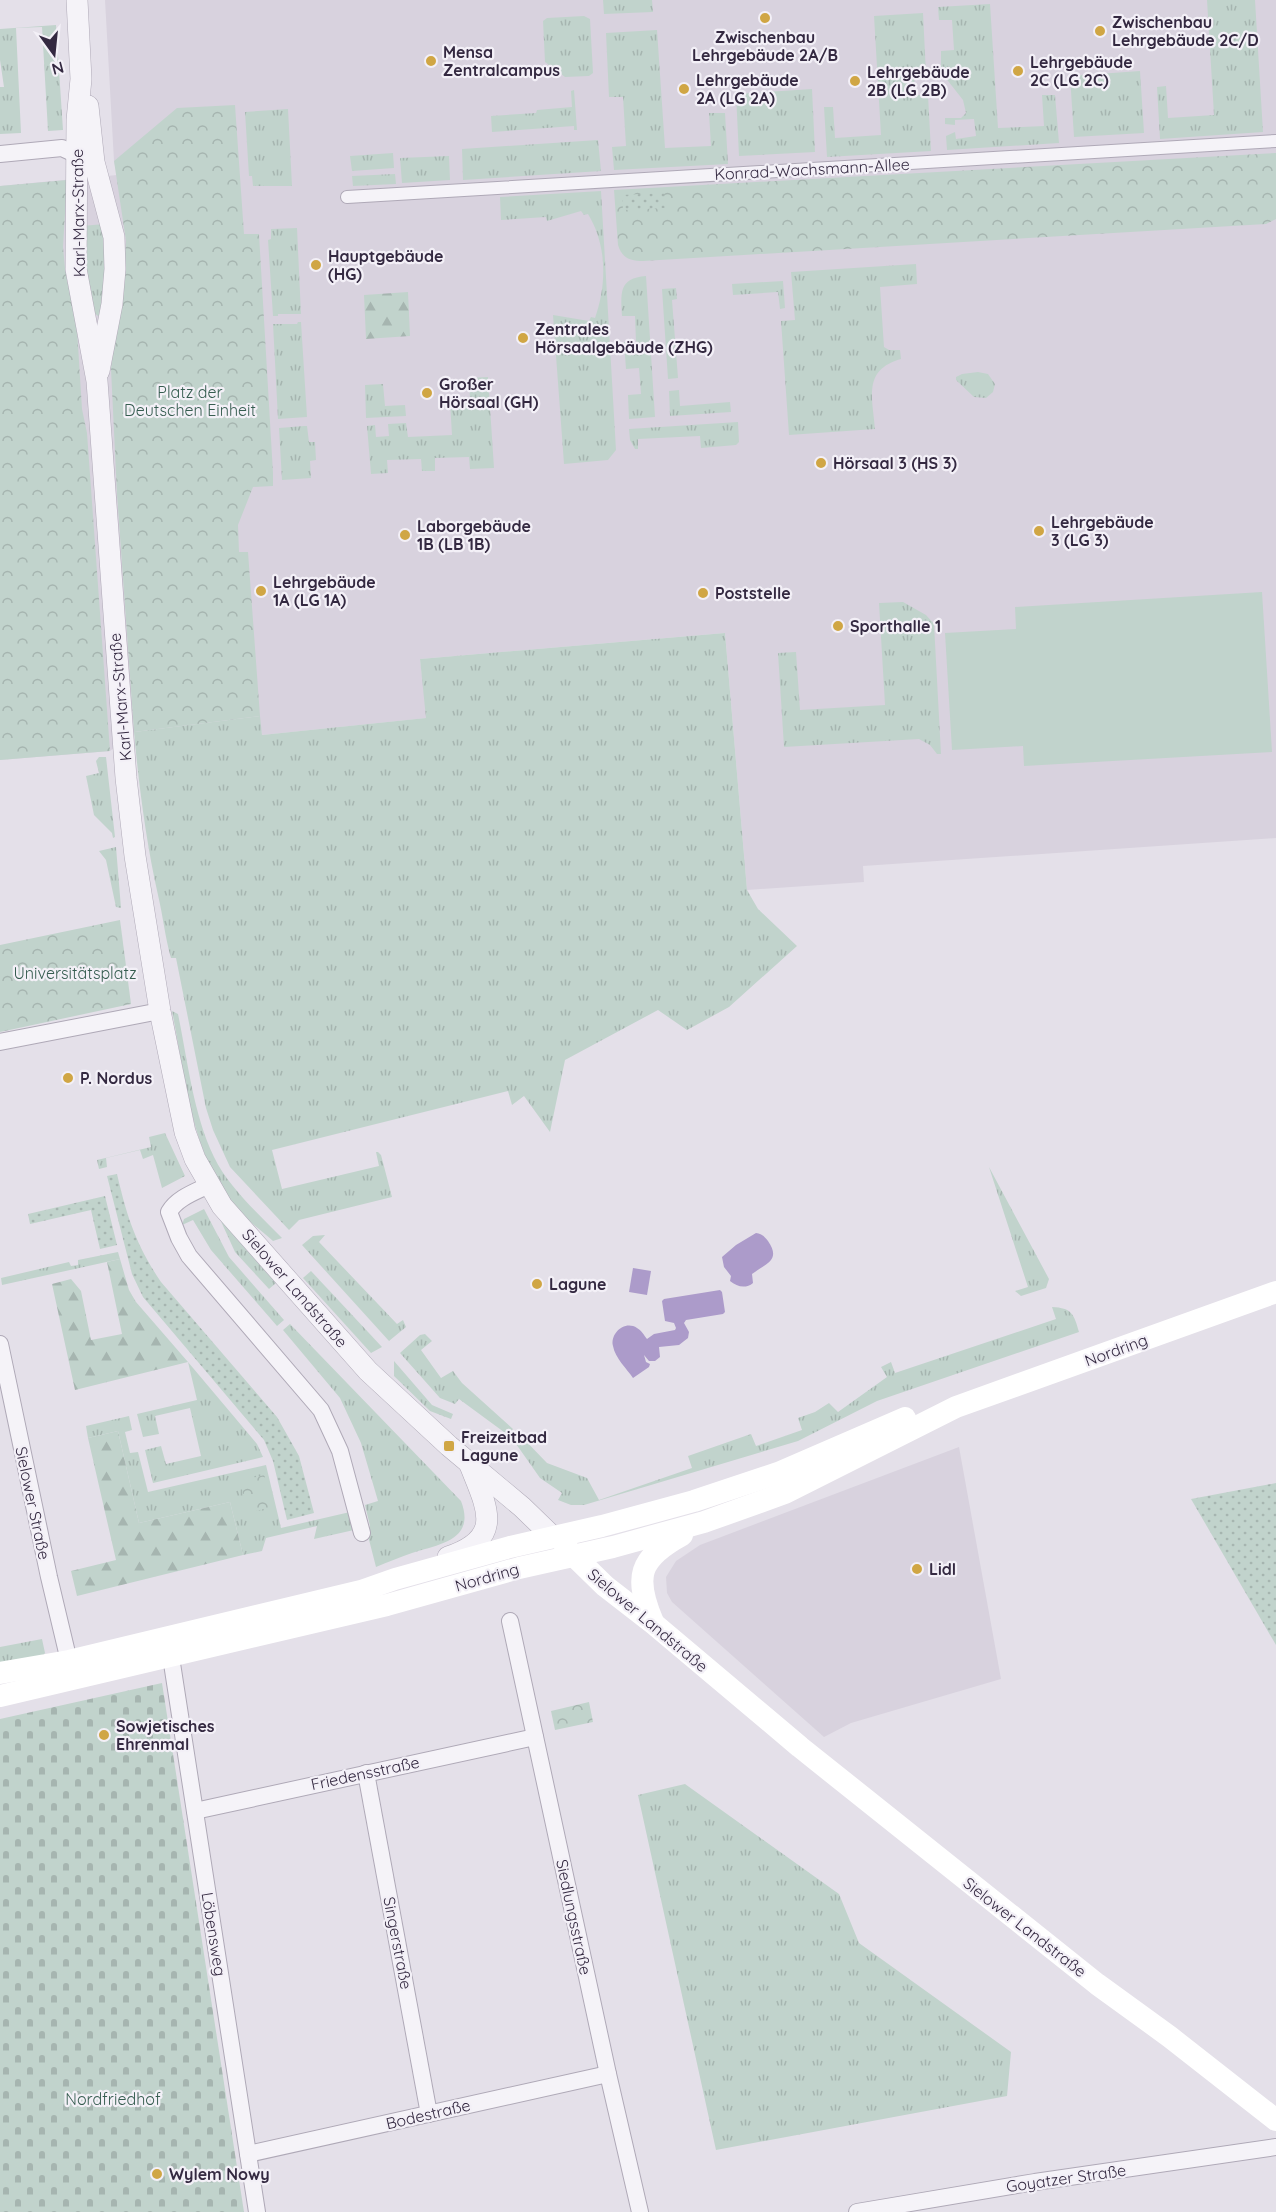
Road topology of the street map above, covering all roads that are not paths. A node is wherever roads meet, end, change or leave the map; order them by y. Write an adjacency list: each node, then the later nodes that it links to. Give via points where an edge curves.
1 (77, 0): 2 (street, Karl-Marx-Straße)
2 (81, 79): 5 (street, Karl-Marx-Straße); 7 (street, Karl-Marx-Straße, via 91,118 94,162 114,237 112,304)
3 (1276, 141): 6 (street, Konrad-Wachsmann-Allee)
4 (0, 154): 5 (street, via 62,148)
5 (77, 155): 7 (street, Karl-Marx-Straße, via 76,269)
6 (347, 197)
7 (97, 381): 8 (street, Karl-Marx-Straße, via 126,778)
8 (160, 1011): 9 (street); 10 (street, Sielower Landstraße, via 185,1132)
9 (0, 1042)
10 (209, 1185): 14 (street, Sielower Landstraße, via 222,1206 368,1371); 16 (street, via 173,1206 170,1212 179,1238 189,1256 321,1410 340,1451)
11 (1276, 1292): 13 (main road, Nordring)
12 (0, 1344): 23 (street, Sielower Straße)
13 (956, 1407): 15 (main road, Nordring, via 785,1493); 17 (main road, Nordring, via 912,1415 778,1473 694,1501)
14 (468, 1462): 17 (street, Sielower Landstraße); 19 (street, via 486,1506 484,1533 472,1546)
15 (704, 1522): 18 (main road, Nordring); 21 (main road, via 650,1557 643,1570 642,1594)
16 (362, 1533)
17 (554, 1537): 18 (main road, Sielower Landstraße); 19 (main road, Nordring)
18 (572, 1555): 21 (main road, Sielower Landstraße); 22 (main road, Nordring)
19 (395, 1579): 23 (main road, Nordring, via 361,1591)
20 (510, 1621): 26 (street, Siedlungsstraße)
21 (654, 1624): 31 (main road, Sielower Landstraße, via 809,1754)
22 (171, 1657): 25 (main road, Nordring); 28 (street, Löbensweg)
23 (69, 1661): 24 (main road, Nordring)
24 (0, 1673)
25 (0, 1696)
26 (535, 1737): 27 (street, Friedensstraße); 29 (street, Siedlungsstraße)
27 (366, 1773): 28 (street, Friedensstraße); 30 (street, Singerstraße)
28 (195, 1811): 33 (street, Löbensweg)
29 (608, 2074): 30 (street, Bodestraße); 35 (street, Siedlungsstraße)
30 (429, 2114): 33 (street, Bodestraße)
31 (1276, 2120)
32 (1276, 2147): 36 (street, Goyatzer Straße)
33 (248, 2154): 34 (street, Löbensweg)
34 (257, 2212)
35 (640, 2212)
36 (857, 2212)

